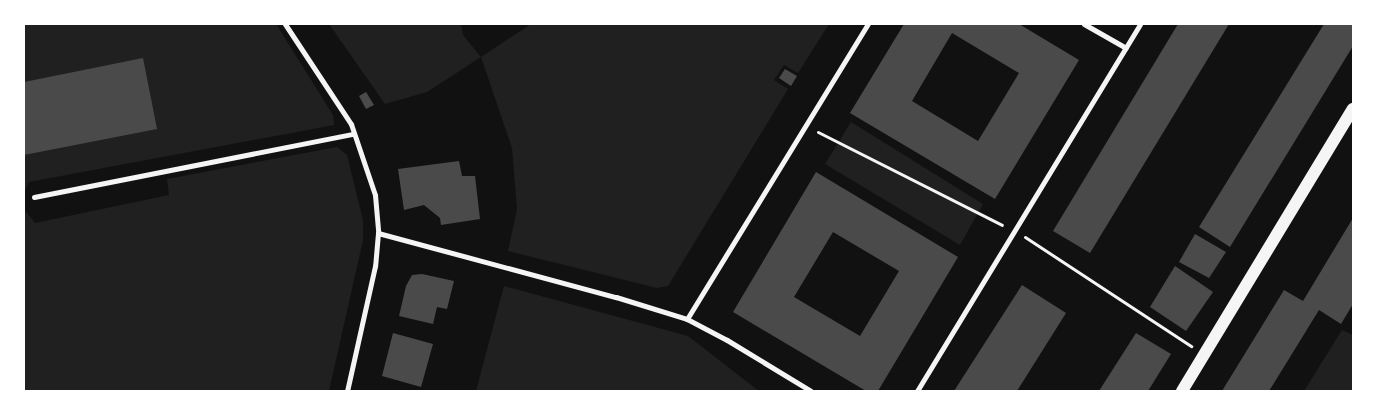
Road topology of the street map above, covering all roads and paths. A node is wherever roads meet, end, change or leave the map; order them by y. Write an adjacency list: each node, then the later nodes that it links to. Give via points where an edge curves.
1 (285, 24): 8 (street, via 351,124)
2 (868, 24): 7 (street)
3 (1084, 24): 5 (street)
4 (1140, 24): 5 (street)
5 (1126, 48): 10 (street)
6 (1353, 109): 13 (main road)
7 (806, 126): 10 (path); 12 (street)
8 (353, 134): 9 (street); 11 (street, via 375,196)
9 (34, 197)
10 (1015, 231): 13 (path); 16 (street)
11 (378, 233): 12 (street); 14 (street, via 376,266)
12 (687, 319): 15 (street)
13 (1204, 354): 17 (main road)
14 (348, 391)
15 (811, 391)
16 (917, 391)
17 (1182, 391)

